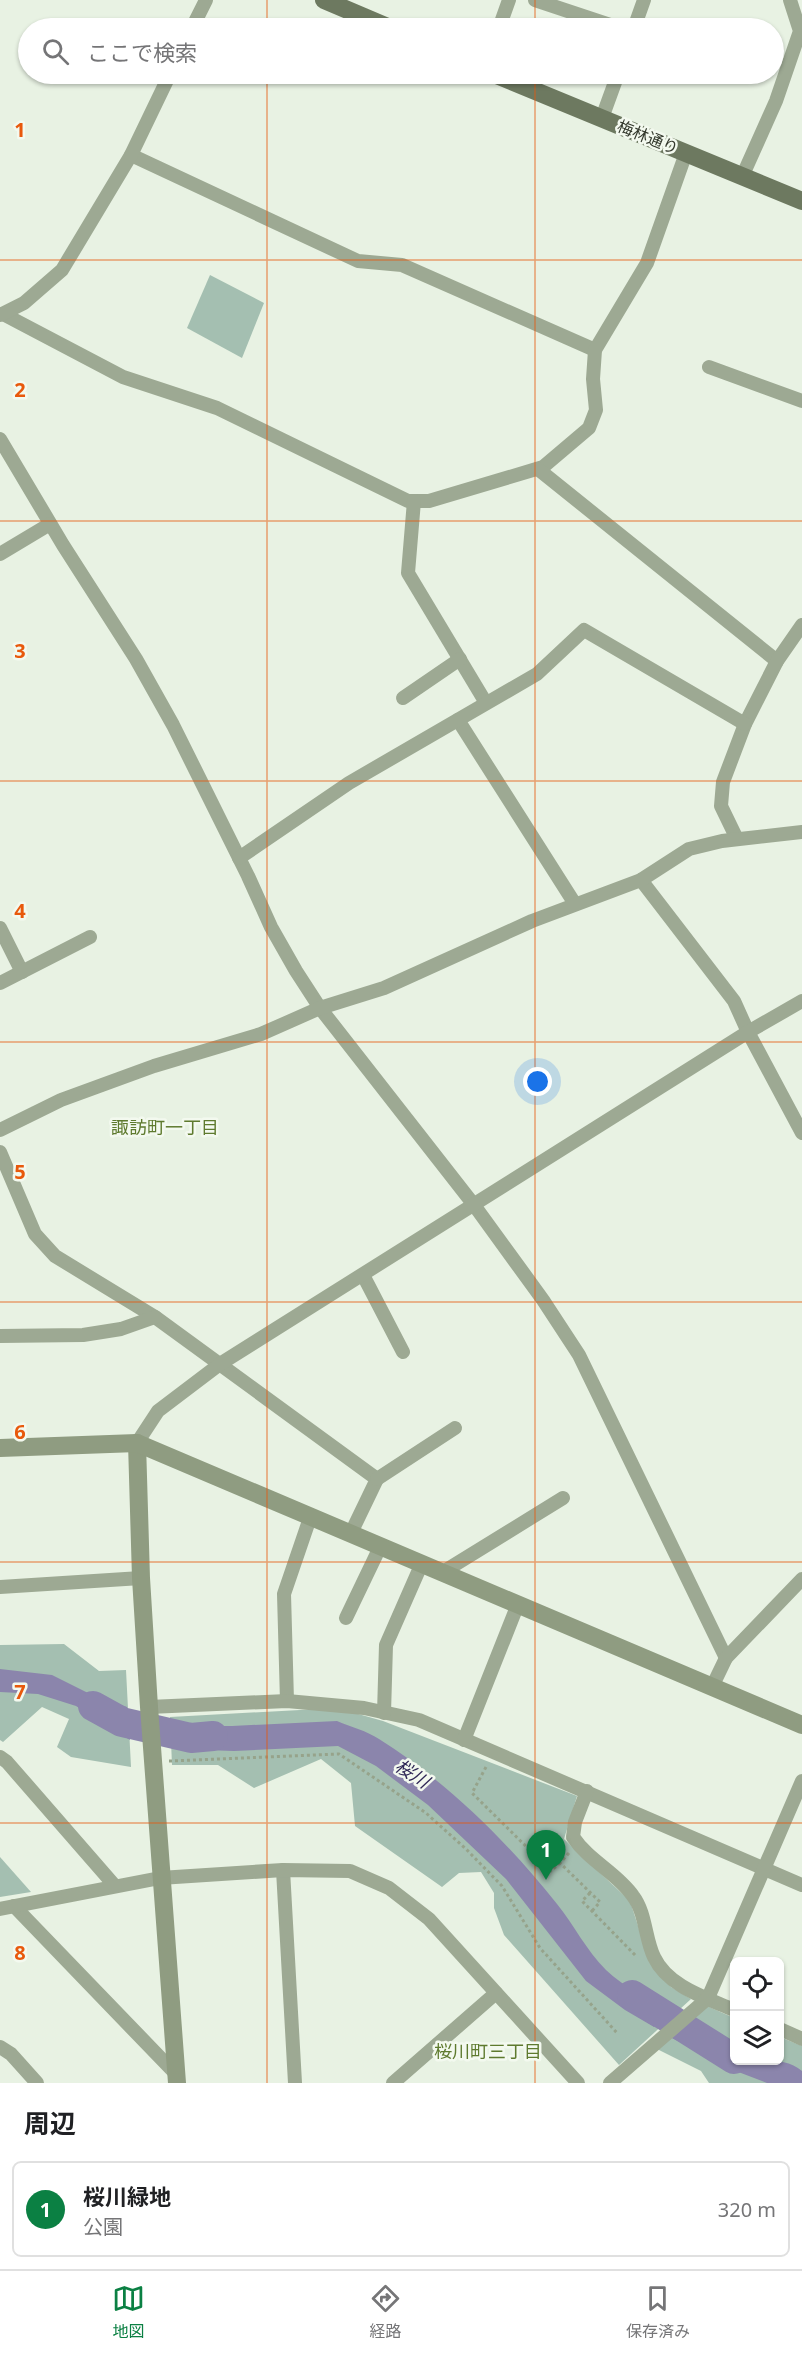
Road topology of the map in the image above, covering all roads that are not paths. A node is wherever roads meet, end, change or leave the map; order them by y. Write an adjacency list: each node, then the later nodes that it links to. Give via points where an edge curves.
1 (206, 0): 7 (street)
2 (324, 0): 8 (main road)
3 (509, 0): 9 (street)
4 (535, 0): 10 (street)
5 (644, 0): 11 (street)
6 (790, 0): 12 (street, via 800,31)
7 (197, 18)
8 (366, 18)
9 (503, 18)
10 (589, 18)
11 (638, 18)
12 (784, 78)
13 (165, 84): 19 (street)
14 (519, 84): 17 (main road, 梅林通り)
15 (614, 84): 17 (street)
16 (782, 84): 20 (street)
17 (602, 118): 18 (main road, 梅林通り)
18 (686, 153): 20 (main road, 梅林通り); 23 (street, via 648,263)
19 (131, 155): 22 (street, via 62,270 24,303); 23 (street, via 358,261 402,265)
20 (742, 177): 21 (main road, 梅林通り)
21 (802, 201)
22 (1, 314): 28 (street, via 123,377 217,408)
23 (595, 350): 27 (street, via 596,410 589,428)
24 (708, 367): 25 (street)
25 (802, 401)
26 (0, 439): 29 (street)
27 (538, 469): 28 (street, via 429,501); 33 (street)
28 (414, 501): 32 (street, via 408,573)
29 (50, 524): 30 (street); 40 (street, via 136,659)
30 (0, 554)
31 (802, 625): 33 (street)
32 (459, 659): 34 (street); 35 (street)
33 (777, 661): 37 (street)
34 (403, 698)
35 (486, 703): 36 (street); 37 (street, via 537,674 584,630)
36 (458, 720): 40 (street, via 349,783); 42 (street)
37 (745, 724): 39 (street, via 723,782 721,806)
38 (802, 832): 39 (street)
39 (737, 839): 41 (street, via 689,849)
40 (239, 858): 48 (street, via 271,927)
41 (641, 880): 42 (street); 49 (street, via 735,1001)
42 (575, 904): 48 (street, via 384,988)
43 (0, 928): 45 (street)
44 (90, 937): 45 (street)
45 (22, 972): 46 (street)
46 (0, 983)
47 (802, 1001): 49 (street)
48 (320, 1008): 50 (street, via 261,1034 71,1096); 53 (street)
49 (748, 1032): 51 (street); 53 (street)
50 (0, 1130)
51 (802, 1133)
52 (0, 1152): 55 (street, via 35,1234 55,1256)
53 (474, 1205): 54 (street); 74 (street, via 579,1355)
54 (363, 1275): 57 (street); 58 (street)
55 (155, 1317): 56 (street, via 121,1329 83,1335); 58 (street)
56 (0, 1336)
57 (403, 1352)
58 (220, 1364): 60 (street, via 158,1411); 62 (street)
59 (455, 1428): 62 (street)
60 (137, 1443): 61 (street); 64 (street); 69 (street)
61 (0, 1448)
62 (377, 1479): 65 (street)
63 (563, 1498): 68 (street)
64 (311, 1515): 65 (street); 76 (street, via 284,1594)
65 (351, 1533): 66 (street)
66 (381, 1545): 67 (street); 73 (street)
67 (422, 1563): 68 (street); 78 (street, via 386,1645)
68 (443, 1572): 72 (street)
69 (141, 1578): 71 (street); 77 (street)
70 (802, 1579): 74 (street)
71 (0, 1587)
72 (518, 1604): 75 (street); 80 (street)
73 (346, 1618)
74 (726, 1658): 75 (street)
75 (712, 1687): 79 (street)
76 (287, 1701): 77 (street); 78 (street)
77 (149, 1710): 86 (street)
78 (384, 1713): 80 (street, via 419,1720)
79 (802, 1725)
80 (464, 1740): 83 (street)
81 (0, 1756): 88 (street)
82 (802, 1782): 84 (street)
83 (587, 1791): 84 (street); 91 (street, via 573,1838 633,1896 654,1957 673,1981)
84 (764, 1869): 87 (street); 91 (street)
85 (283, 1870): 86 (street); 90 (street, via 350,1871 389,1888 429,1919); 98 (street)
86 (160, 1878): 88 (street); 96 (street)
87 (802, 1885)
88 (115, 1886): 89 (street)
89 (7, 1908): 96 (street)
90 (496, 1994): 99 (street); 100 (street)
91 (708, 1998): 92 (street); 101 (street)
92 (730, 2008)
93 (784, 2031): 94 (street)
94 (802, 2039)
95 (0, 2047): 97 (street)
96 (176, 2078)
97 (37, 2083)
98 (295, 2083)
99 (393, 2083)
100 (578, 2083)
101 (610, 2083)

